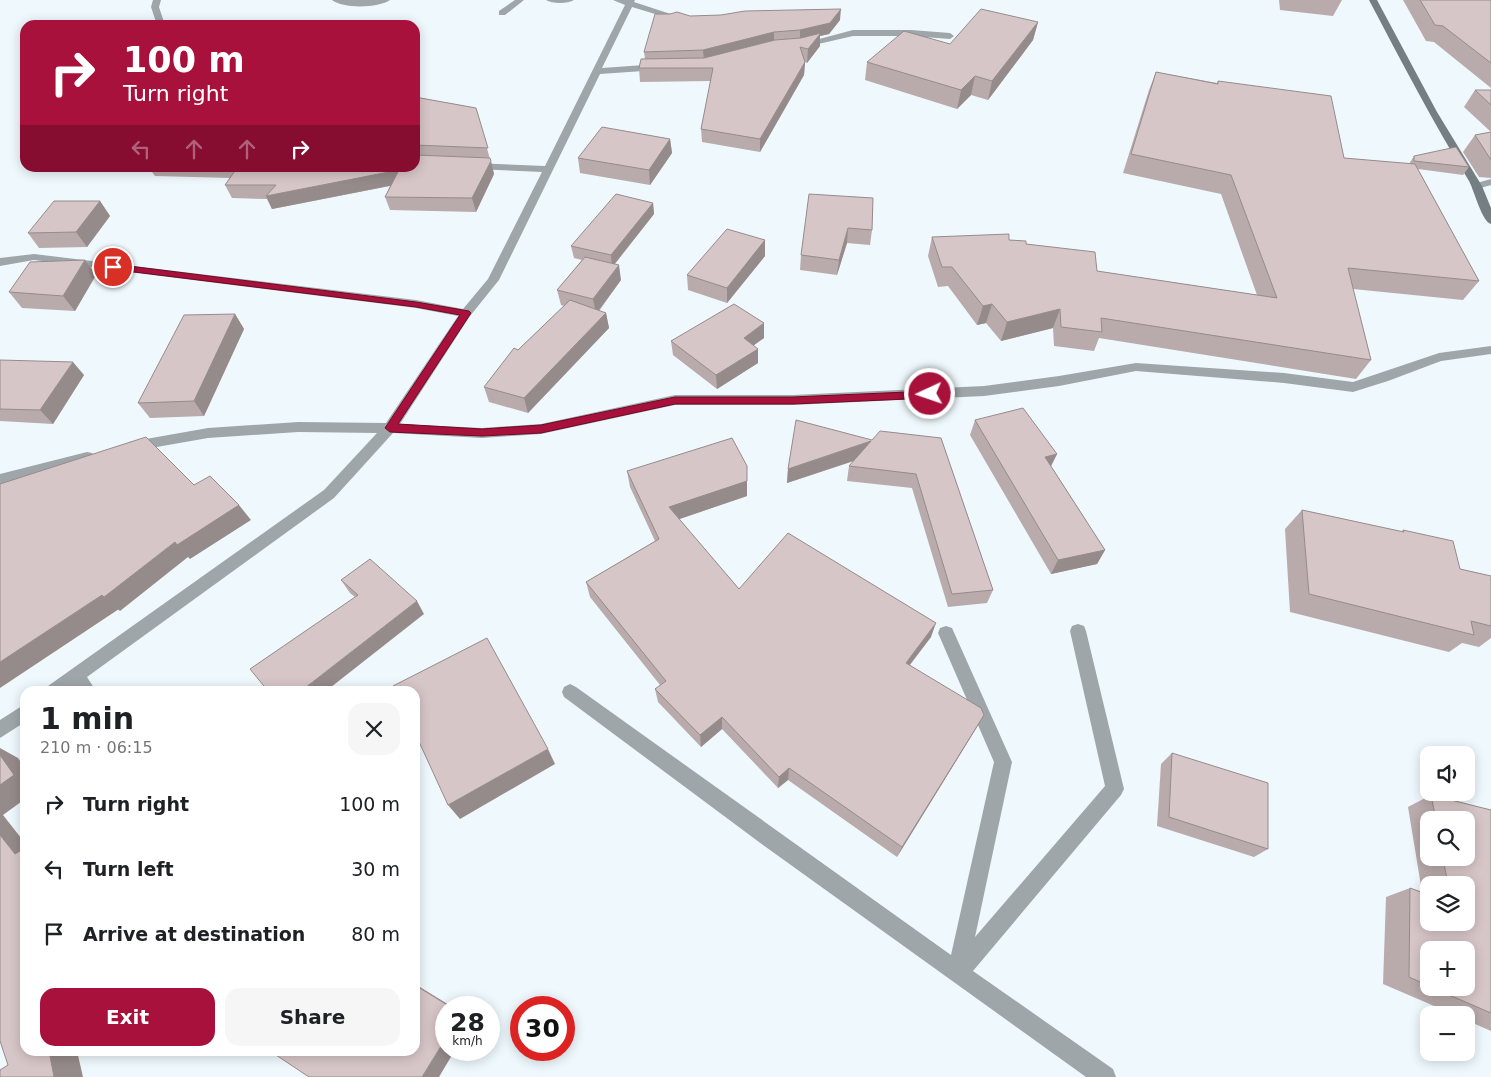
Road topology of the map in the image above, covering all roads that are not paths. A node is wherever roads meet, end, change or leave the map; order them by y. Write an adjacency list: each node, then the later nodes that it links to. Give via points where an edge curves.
1 (157, 0): 11 (street, via 154,7)
2 (336, 0): 3 (street, via 344,4 366,4)
3 (386, 0)
4 (520, 0): 10 (street)
5 (550, 0): 6 (street)
6 (570, 0)
7 (617, 0): 9 (street)
8 (1373, 0): 20 (street, via 1432,112)
9 (630, 2): 12 (street); 16 (street)
10 (502, 14)
11 (159, 20)
12 (698, 22)
13 (950, 36): 14 (street, via 852,33)
14 (791, 46)
15 (666, 67): 16 (street)
16 (595, 72): 18 (street)
17 (459, 165): 18 (street)
18 (549, 169): 23 (street, via 493,280)
19 (1491, 182): 20 (street)
20 (1477, 186): 21 (street)
21 (1491, 221)
22 (0, 262): 23 (street, via 34,257)
23 (466, 313): 25 (street)
24 (1491, 350): 25 (street, via 1439,357 1354,386 1136,367 984,391 793,400 675,400 541,429 482,432)
25 (390, 428): 26 (street, via 298,427 208,433); 31 (street, via 329,494)
26 (124, 448)
27 (96, 455): 28 (street)
28 (0, 479)
29 (1078, 631): 37 (street, via 1115,789)
30 (946, 633): 37 (street, via 1003,762)
31 (76, 675): 32 (street); 33 (street)
32 (61, 686)
33 (84, 686)
34 (570, 692): 37 (street)
35 (20, 716): 36 (street)
36 (0, 730)
37 (958, 972): 38 (street)
38 (1105, 1077)

